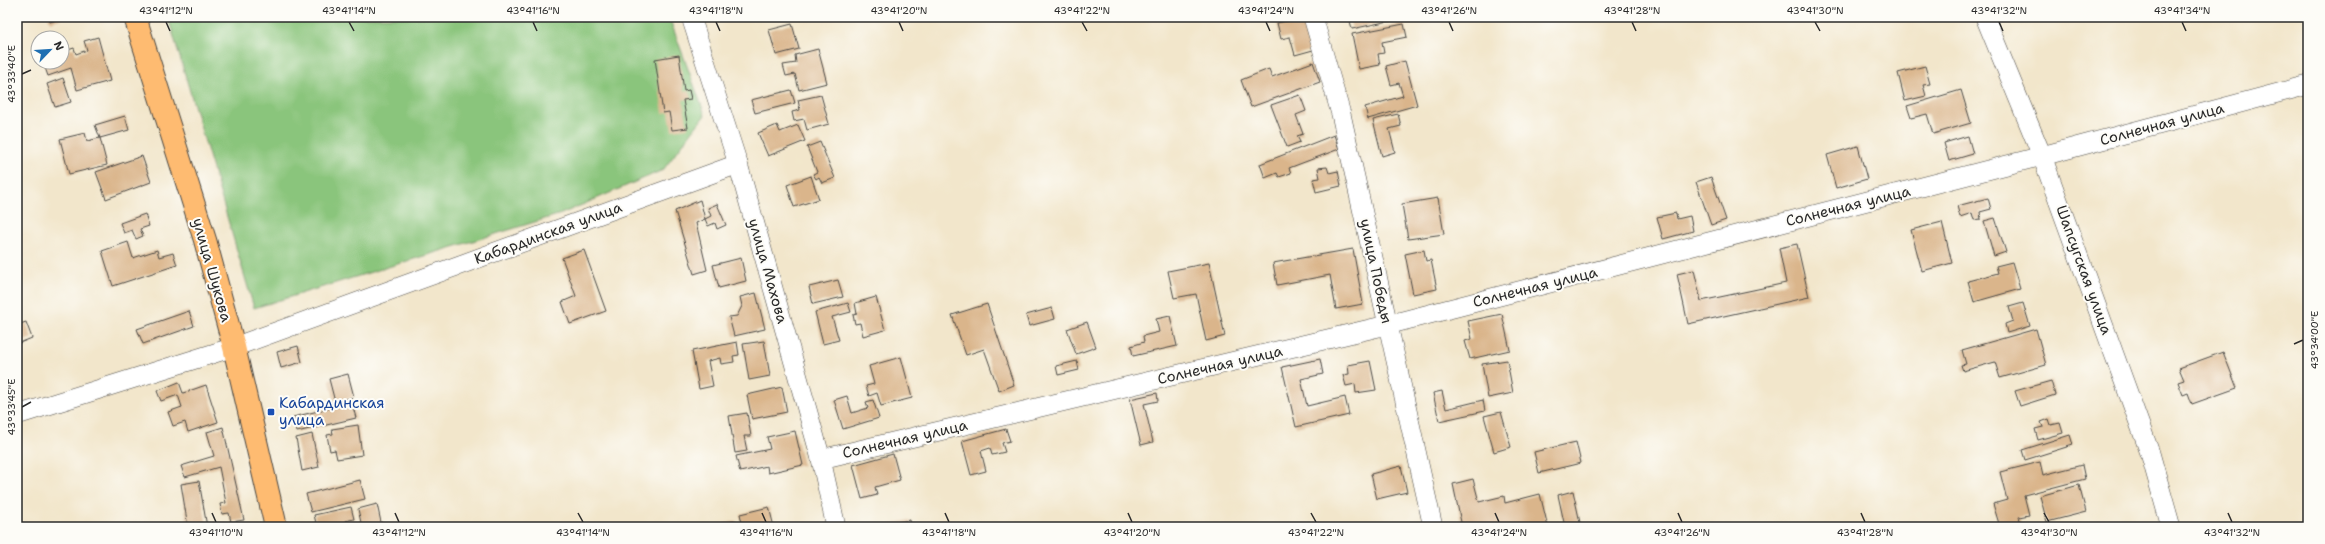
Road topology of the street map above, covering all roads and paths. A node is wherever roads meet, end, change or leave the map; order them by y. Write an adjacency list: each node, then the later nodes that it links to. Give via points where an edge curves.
1 (135, 17): 9 (main road, улица Шукова, via 205,240)
2 (691, 17): 7 (street, улица Махова)
3 (1313, 17): 8 (street, улица Победы, via 1342,114)
4 (1985, 17): 6 (street, Шапсугская улица)
5 (2308, 85): 6 (street, Солнечная улица)
6 (2042, 156): 8 (street, Солнечная улица); 15 (street, Шапсугская улица, via 2150,453)
7 (738, 164): 9 (street, Кабардинская улица); 11 (street, улица Махова)
8 (1387, 325): 11 (street, Солнечная улица); 14 (street, улица Победы)
9 (234, 347): 10 (street, Кабардинская улица); 12 (main road, улица Шукова)
10 (17, 415)
11 (821, 459): 13 (street, улица Махова)
12 (276, 527)
13 (836, 527)
14 (1433, 527)
15 (2171, 527)

